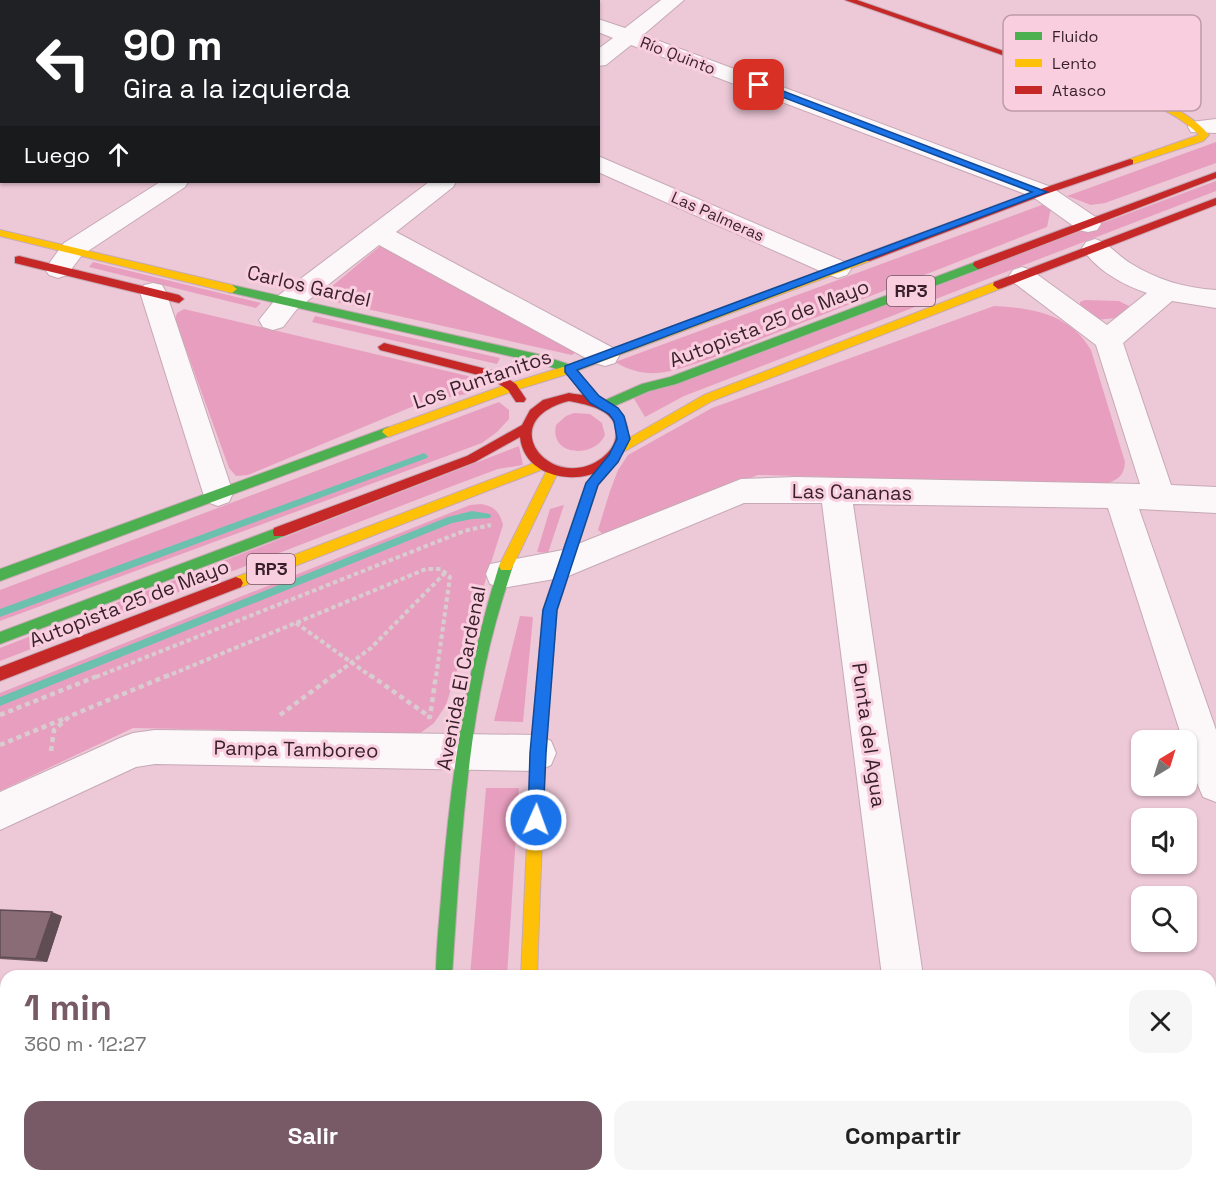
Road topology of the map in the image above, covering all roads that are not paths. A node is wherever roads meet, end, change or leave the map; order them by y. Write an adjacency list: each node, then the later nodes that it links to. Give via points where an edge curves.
1 (674, 0): 4 (street)
2 (849, 0): 5 (street)
3 (600, 26): 4 (street, Río Quinto)
4 (628, 36): 6 (street); 13 (street, Río Quinto)
5 (1003, 52)
6 (600, 58)
7 (1172, 111): 8 (street)
8 (1208, 126): 13 (street, Los Puntanitos, via 1200,139)
9 (600, 164): 21 (street, Las Palmeras)
10 (1216, 175): 17 (street, Autopista 25 de Mayo / RP3)
11 (174, 183): 18 (street)
12 (443, 183): 16 (street)
13 (1042, 192): 17 (street, Río Quinto); 21 (street, Los Puntanitos)
14 (1216, 201): 17 (street, Autopista 25 de Mayo / RP3)
15 (0, 233): 18 (street, Carlos Gardel)
16 (378, 233): 27 (street); 30 (street)
17 (1092, 236): 22 (street, Autopista 25 de Mayo / RP3); 23 (street, Río Quinto, via 1112,263); 33 (street, Autopista 25 de Mayo / RP3, via 672,381)
18 (73, 249): 20 (street); 27 (street, Carlos Gardel)
19 (0, 256): 20 (street)
20 (58, 269): 24 (street)
21 (838, 269): 30 (street, Los Puntanitos)
22 (1022, 276): 28 (street); 35 (street, Autopista 25 de Mayo / RP3, via 708,398)
23 (1167, 291): 25 (street, Río Quinto); 28 (street)
24 (153, 292): 26 (street); 37 (street)
25 (1216, 299)
26 (196, 303)
27 (277, 316): 31 (street, Carlos Gardel, via 533,357)
28 (1108, 340): 40 (street)
29 (375, 345): 32 (street, via 495,375)
30 (605, 356): 31 (street, Los Puntanitos)
31 (570, 369): 32 (street, Los Puntanitos); 33 (street)
32 (512, 387): 34 (street); 37 (street, Los Puntanitos)
33 (600, 402): 34 (street, RP3, via 569,397 546,403); 35 (street, via 620,419 624,439)
34 (527, 424): 36 (street, via 525,442 531,455); 45 (street, Autopista 25 de Mayo / RP3, via 471,459)
35 (617, 453): 36 (street, RP3, via 596,470 574,474); 42 (street, via 592,483)
36 (547, 467): 43 (street, Avenida El Cardenal); 46 (street, Autopista 25 de Mayo / RP3)
37 (218, 493): 44 (street, Los Puntanitos)
38 (836, 493): 39 (street, Las Cananas); 42 (street, Las Cananas, via 741,491); 53 (street, Punta del Agua)
39 (1119, 495): 40 (street, Las Cananas); 49 (street)
40 (1159, 496): 41 (street, Las Cananas)
41 (1216, 500)
42 (566, 563): 43 (street, Las Cananas); 48 (street, via 550,610)
43 (502, 574): 47 (street, Avenida El Cardenal)
44 (0, 575)
45 (0, 638)
46 (0, 674)
47 (462, 751): 48 (street, Pampa Tamboreo); 50 (street, Pampa Tamboreo, via 155,747 133,750); 51 (street, Avenida El Cardenal)
48 (538, 753): 52 (street)
49 (1216, 784)
50 (0, 811)
51 (444, 970)
52 (529, 970)
53 (901, 970)

